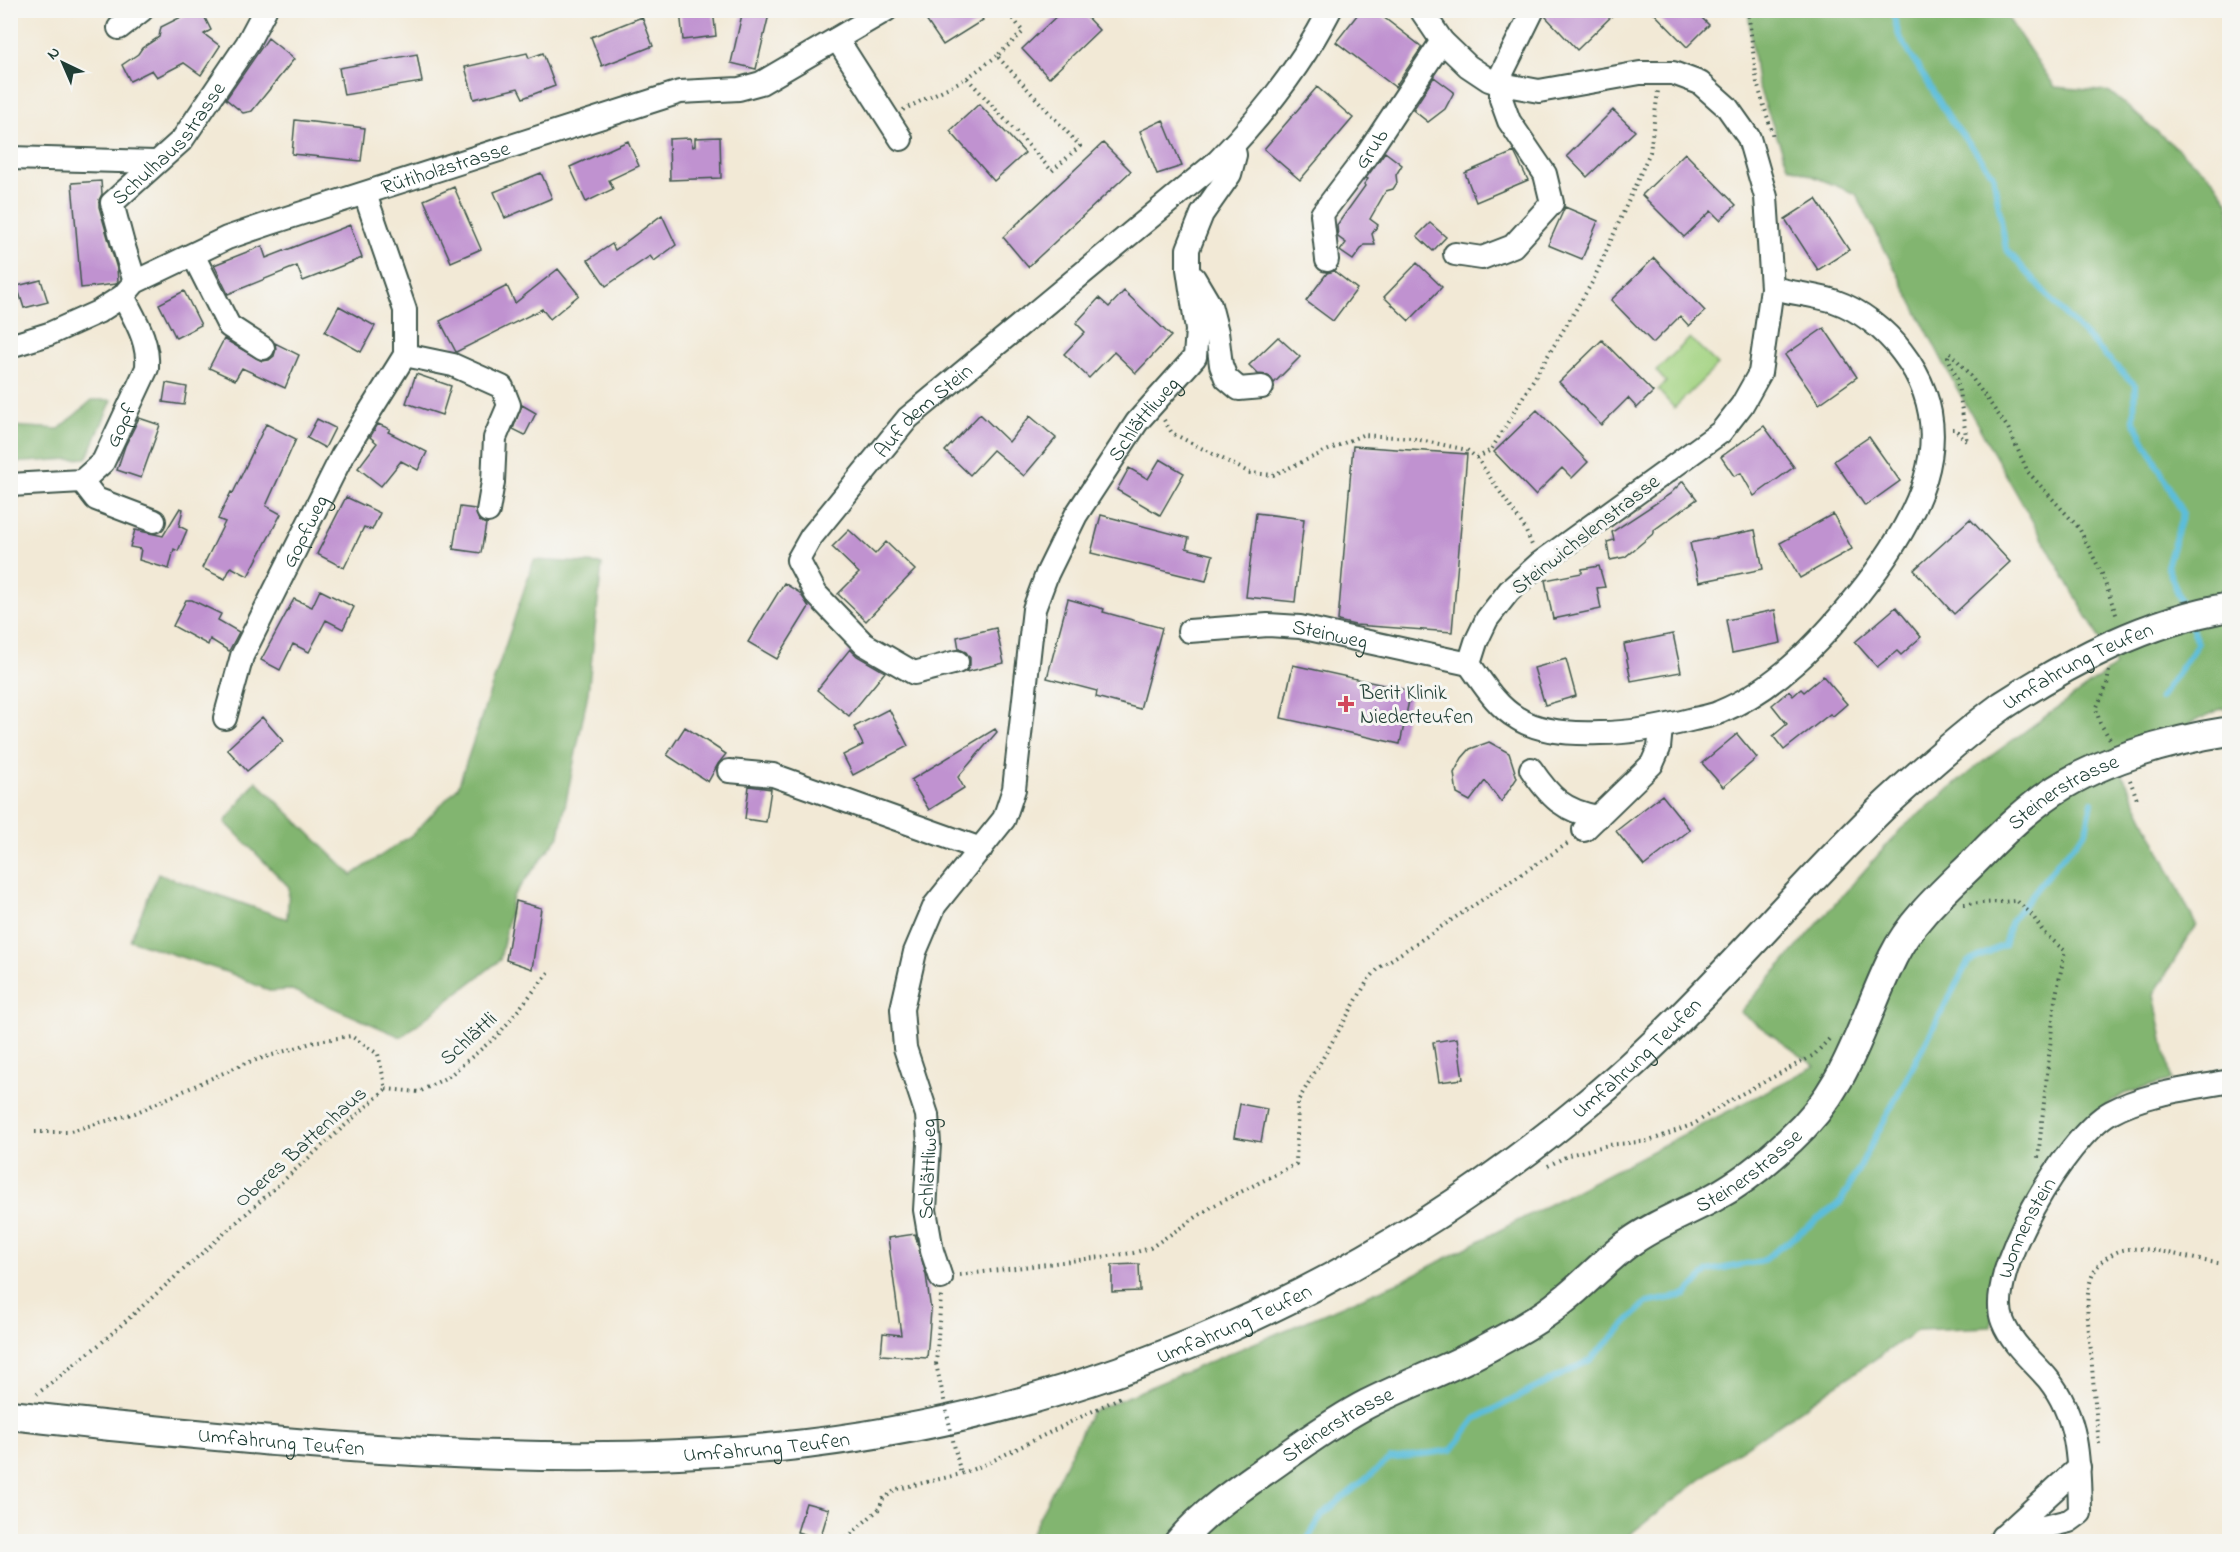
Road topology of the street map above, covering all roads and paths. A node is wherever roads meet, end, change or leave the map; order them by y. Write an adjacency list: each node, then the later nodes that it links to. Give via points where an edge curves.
1 (141, 10): 9 (street)
2 (265, 10): 21 (street, Schulhausstrasse, via 247,44 182,140)
3 (886, 10): 10 (street, Rütiholzstrasse)
4 (1007, 10): 12 (path, via 1023,32)
5 (1330, 10): 19 (street, via 1288,80)
6 (1420, 10): 11 (street, Steinwichslenstrasse)
7 (1533, 10): 15 (street, via 1501,75)
8 (1748, 10): 18 (path, via 1757,83)
9 (119, 28)
10 (837, 39): 16 (street); 22 (street, Rütiholzstrasse, via 761,83 739,89 680,92)
11 (1442, 41): 15 (street, Steinwichslenstrasse, via 1468,66); 25 (street, Grub, via 1366,156 1322,214)
12 (997, 56): 14 (path); 14 (path, via 1080,146 1052,171)
13 (1663, 73): 15 (street, Steinwichslenstrasse, via 1640,73 1539,91); 27 (street, Steinwichslenstrasse, via 1700,83 1728,107 1749,138 1766,197); 35 (path, via 1655,102 1650,152 1593,281 1491,450)
14 (967, 78): 16 (path)
15 (1501, 84): 23 (street, via 1501,99 1509,121 1545,174 1552,203 1513,246 1482,258)
16 (887, 118): 17 (street)
17 (901, 139)
18 (1773, 142)
19 (1233, 146): 26 (street, Schlättliweg, via 1230,174 1202,214 1188,249); 44 (street, Auf dem Stein, via 908,418 811,537 798,560 816,594 864,644 914,673)
20 (10, 158): 21 (street)
21 (155, 162): 28 (street, Schulhausstrasse, via 112,202)
22 (365, 194): 24 (street, Rütiholzstrasse, via 248,231); 31 (street, via 405,310)
23 (1455, 254)
24 (194, 255): 28 (street, Rütiholzstrasse); 30 (street, via 229,326)
25 (1327, 260)
26 (1188, 269): 32 (street, via 1210,305 1226,378 1239,389); 33 (street, Schlättliweg, via 1197,330 1195,357)
27 (1772, 288): 34 (street, via 1835,302 1864,316 1892,339 1923,386); 45 (street, Steinwichslenstrasse, via 1760,374 1721,432 1540,563 1509,591 1487,619)
28 (129, 289): 29 (street, Rütiholzstrasse, via 98,312); 36 (street, Gopf, via 148,353 147,368 103,462)
29 (10, 346)
30 (264, 348)
31 (405, 355): 38 (street, via 453,365 502,387 509,405 495,438); 47 (street, Gopfweg, via 342,456 242,656)
32 (1262, 387)
33 (1157, 400): 35 (path, via 1172,432 1250,473 1274,475 1362,435 1411,438 1467,450); 54 (street, Schlättliweg, via 1137,422 1076,515 1047,574 1034,609 1014,789 1004,819)
34 (1933, 428): 42 (path, via 1955,429 1967,442 1950,352 2008,428 2028,472 2079,528 2102,574); 48 (street, via 1932,458 1925,485 1908,520 1878,570 1840,617 1800,659 1761,689 1720,712)
35 (1477, 458): 40 (path)
36 (82, 481): 37 (street); 39 (street, via 96,499)
37 (10, 484)
38 (488, 511)
39 (154, 521)
40 (1533, 546)
41 (2229, 607): 63 (main road, Umfahrung Teufen, bridge, via 2123,639 2079,660 2002,706 1959,739 1845,844 1645,1053 1527,1152 1454,1204 1407,1235 1253,1318 1096,1380 972,1415 850,1438 641,1455 383,1449 111,1426)
42 (2119, 624)
43 (1189, 631): 45 (street, Steinweg, via 1268,625 1300,627)
44 (957, 662)
45 (1469, 664): 48 (street, via 1497,702 1516,718 1542,728 1584,734)
46 (2110, 665): 50 (path, via 2107,685 2096,709 2100,723)
47 (225, 718)
48 (1661, 728): 53 (street, via 1652,764)
49 (2229, 730): 50 (main road, Steinerstrasse)
50 (2122, 758): 68 (main road, Steinerstrasse, via 2094,768 2043,798 1934,900 1895,952 1846,1069 1830,1095 1812,1119 1768,1160 1717,1196 1629,1243 1562,1302 1530,1323 1337,1421 1219,1503)
51 (1531, 769): 53 (street, via 1563,806)
52 (729, 771): 54 (street, via 773,775)
53 (1591, 824): 62 (path, via 1551,856 1380,968 1368,980 1298,1101 1296,1164 1213,1206 1150,1248)
54 (981, 849): 62 (street, Schlättliweg, via 935,905 915,952 902,1009 905,1048 927,1115 925,1210)
55 (2016, 901): 60 (path, via 2065,951 2055,1000 2037,1173)
56 (549, 972): 58 (path, Schlättli, via 498,1035 449,1076 419,1092)
57 (2229, 1081): 60 (street, Wonnenstein, via 2142,1099 2110,1113 2079,1139)
58 (386, 1089): 59 (path, Oberes Battenhaus, via 378,1054 351,1036 318,1041 243,1064 135,1113 67,1132); 63 (path, Oberes Battenhaus, via 100,1344)
59 (35, 1132)
60 (2044, 1188): 65 (street, Wonnenstein, via 2012,1252 2000,1307 2009,1334 2048,1380 2072,1420)
61 (2229, 1264): 64 (path, via 2128,1249 2101,1263 2092,1277 2088,1317)
62 (941, 1278): 67 (path, bridge, via 936,1364 961,1474 897,1489)
63 (19, 1408)
64 (2100, 1455)
65 (2079, 1467): 66 (street, Wonnenstein); 66 (street, Wonnenstein, via 2080,1513 2069,1521)
66 (2002, 1540)
67 (842, 1542)
68 (1179, 1542)

